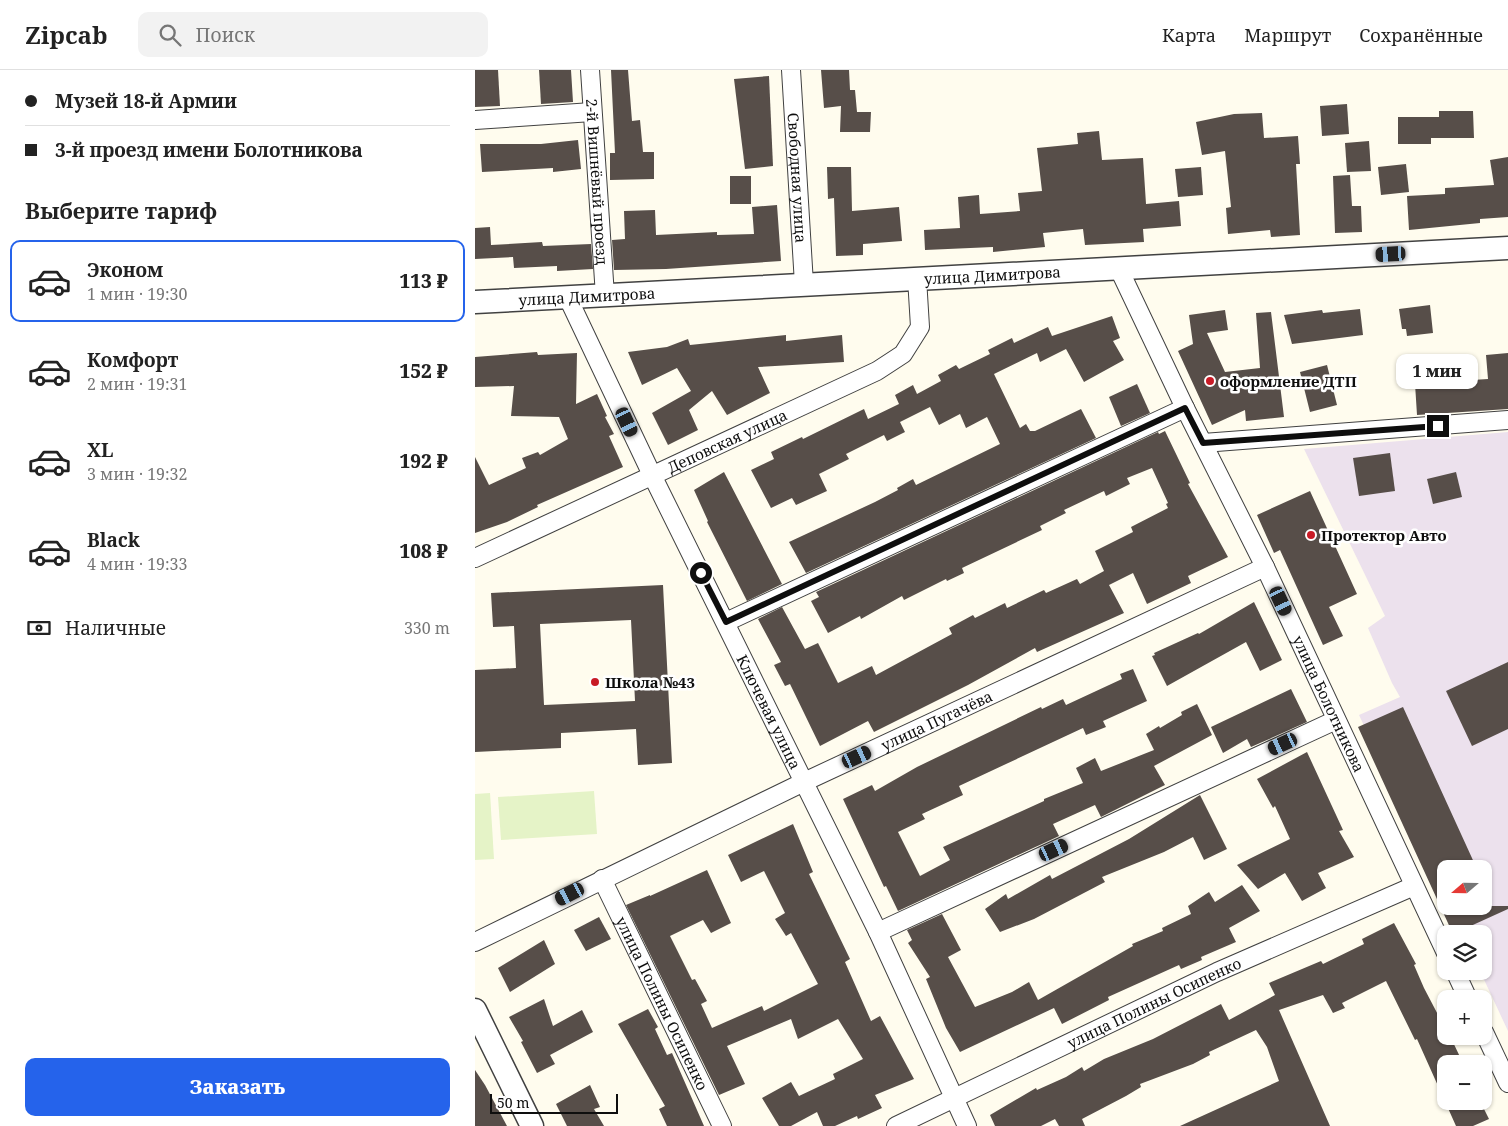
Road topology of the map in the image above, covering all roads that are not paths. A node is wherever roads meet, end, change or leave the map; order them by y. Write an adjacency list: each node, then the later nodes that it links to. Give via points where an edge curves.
1 (590, 70): 3 (street, 2-й Вишнёвый проезд)
2 (791, 70): 8 (street, Свободная улица)
3 (592, 112): 4 (street); 9 (street, 2-й Вишнёвый проезд)
4 (475, 120)
5 (1508, 248): 6 (street, улица Димитрова)
6 (1118, 267): 7 (street, улица Димитрова); 12 (street, улица Болотникова)
7 (917, 278): 8 (street, улица Димитрова); 15 (street, Деповская улица, via 920,327 903,354 877,371)
8 (804, 284): 9 (street, улица Димитрова)
9 (605, 296): 10 (street, улица Димитрова)
10 (568, 298): 11 (street, улица Димитрова); 15 (street, Ключевая улица)
11 (475, 302)
12 (1185, 408): 14 (street, улица Болотникова); 18 (street)
13 (1508, 420): 14 (street)
14 (1203, 443): 17 (street, улица Болотникова)
15 (652, 474): 16 (street, Деповская улица); 18 (street, Ключевая улица)
16 (475, 558)
17 (1265, 568): 19 (street, улица Болотникова); 20 (street, улица Пугачёва)
18 (726, 622): 20 (street, Ключевая улица)
19 (1336, 720): 22 (street, улица Болотникова); 23 (street)
20 (804, 782): 21 (street, улица Пугачёва); 23 (street, Ключевая улица)
21 (602, 879): 25 (street, улица Пугачёва); 31 (street, улица Полины Осипенко)
22 (1414, 886): 24 (street, улица Болотникова); 29 (street, улица Полины Осипенко, via 1217,972)
23 (878, 932): 29 (street, Ключевая улица)
24 (1437, 934)
25 (475, 942)
26 (475, 1010): 30 (street)
27 (1490, 1045): 28 (street)
28 (1508, 1083)
29 (955, 1099): 32 (street, улица Полины Осипенко); 33 (street, Ключевая улица)
30 (532, 1126)
31 (722, 1126)
32 (896, 1126)
33 (967, 1126)

